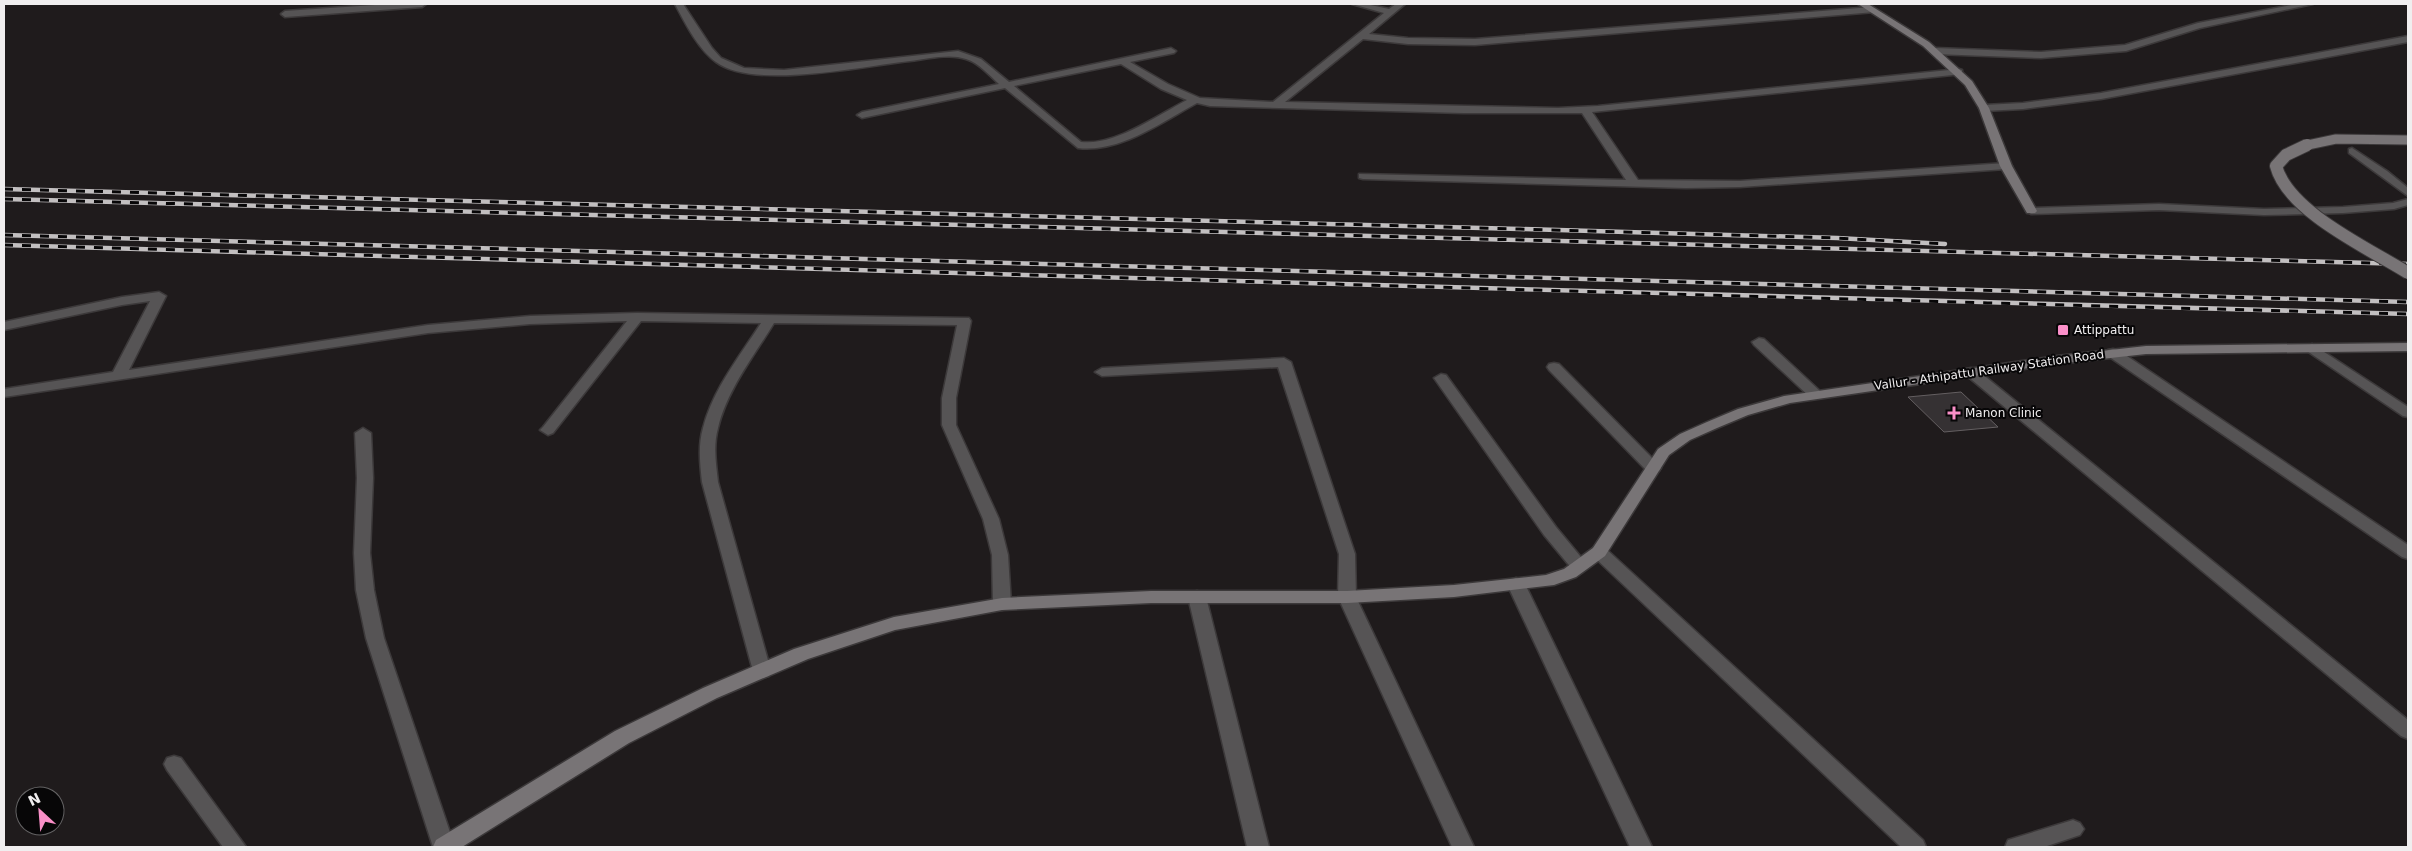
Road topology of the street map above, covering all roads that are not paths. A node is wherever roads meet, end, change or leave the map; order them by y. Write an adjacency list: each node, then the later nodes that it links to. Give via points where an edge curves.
1 (422, 4): 9 (street)
2 (679, 4): 16 (street, via 714,56 723,65 738,70 759,74 784,73 958,54 978,61)
3 (1356, 4): 8 (street)
4 (1401, 4): 8 (street)
5 (1862, 4): 7 (street)
6 (2309, 4): 13 (street, via 2198,26 2126,48 2050,55)
7 (1872, 10): 10 (street, via 1483,42 1408,41); 13 (street)
8 (1392, 12): 10 (street)
9 (285, 14)
10 (1361, 36): 18 (street)
11 (2408, 38): 19 (street, via 2101,96)
12 (1171, 51): 14 (street)
13 (1934, 51): 15 (street)
14 (1122, 61): 16 (street); 17 (street, via 1173,93)
15 (1959, 72): 19 (street, via 1970,83); 20 (street)
16 (1007, 85): 17 (street, via 1078,145 1085,147 1116,140); 21 (street)
17 (1195, 100): 18 (street)
18 (1276, 104): 20 (street)
19 (1984, 108): 24 (street)
20 (1585, 110): 26 (street)
21 (862, 115)
22 (2408, 140): 30 (street, bridge, via 2320,142 2290,151 2276,166 2287,189 2302,204)
23 (2352, 152): 27 (lane)
24 (2006, 166): 26 (street, via 1740,184); 29 (street)
25 (1363, 176): 26 (street)
26 (1635, 185)
27 (2408, 193)
28 (2408, 202): 29 (lane, via 2360,209 2264,212 2158,207)
29 (2031, 211)
30 (2408, 273)
31 (637, 317): 32 (street); 41 (street, via 530,320 428,329); 46 (street)
32 (770, 318): 55 (street, via 964,321 949,398 949,425 991,519 1000,555); 56 (street, via 719,403 710,429 707,452 710,482)
33 (4, 326): 41 (street, via 159,296)
34 (1760, 342): 44 (street)
35 (2312, 348): 36 (street, Vallur - Athipattu Railway Station Road); 37 (street, Vallur - Athipattu Railway Station Road); 45 (street)
36 (2408, 348)
37 (2114, 353): 40 (street, Vallur - Athipattu Railway Station Road); 50 (street)
38 (1554, 367): 48 (street)
39 (1102, 372): 54 (street, via 1284,362 1347,554)
40 (1971, 372): 44 (street, Vallur - Athipattu Railway Station Road); 57 (street)
41 (119, 375): 43 (street)
42 (1441, 378): 51 (street, via 1550,531)
43 (4, 393)
44 (1816, 395): 48 (street, Vallur - Athipattu Railway Station Road, via 1743,412 1694,433 1664,452)
45 (2408, 413)
46 (548, 430)
47 (364, 433): 61 (street, via 362,552 365,590 375,638)
48 (1653, 468): 49 (street, Vallur - Athipattu Railway Station Road)
49 (1599, 552): 51 (street); 65 (street)
50 (2408, 553)
51 (1579, 566): 52 (street, via 1548,581)
52 (1516, 584): 54 (street); 64 (street)
53 (1197, 597): 54 (street); 55 (street); 62 (street)
54 (1346, 597): 63 (street)
55 (1002, 604): 56 (street, via 894,624)
56 (762, 670): 61 (street, via 622,737)
57 (2408, 730)
58 (174, 764): 60 (street)
59 (2073, 829): 66 (street)
60 (235, 847)
61 (444, 847)
62 (1258, 847)
63 (1463, 847)
64 (1641, 847)
65 (1915, 847)
66 (2016, 847)

